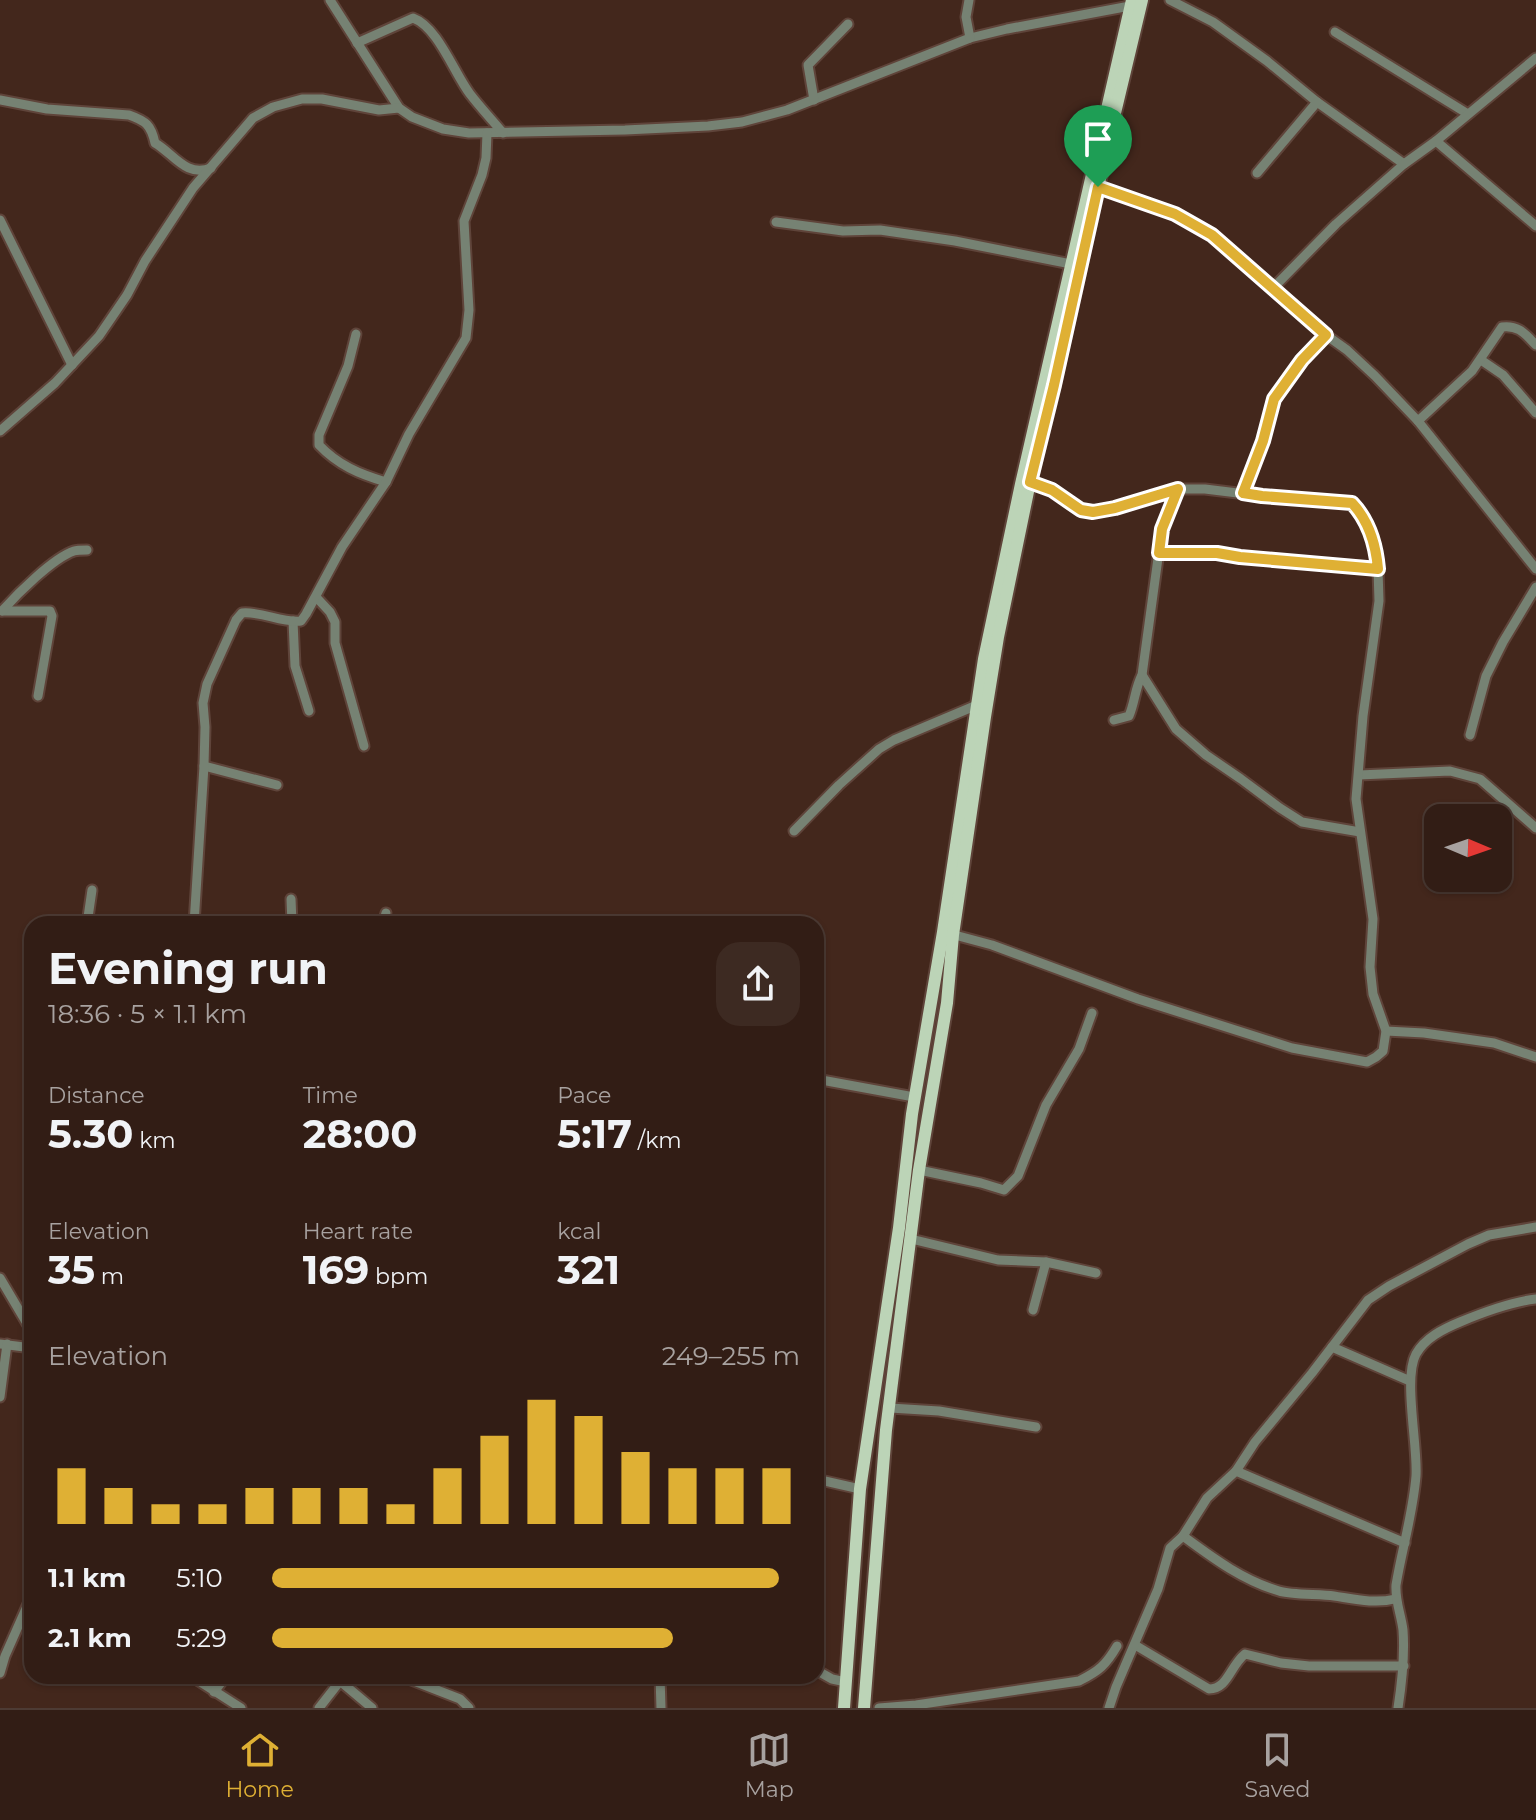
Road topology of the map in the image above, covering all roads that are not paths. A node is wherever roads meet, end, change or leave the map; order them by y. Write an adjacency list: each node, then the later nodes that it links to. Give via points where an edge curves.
1 (330, 0): 8 (street)
2 (969, 0): 7 (street)
3 (1170, 0): 13 (street, via 1213,22)
4 (1135, 2): 7 (street); 23 (main road); 27 (main road)
5 (848, 24): 12 (street, via 808,65)
6 (1335, 32): 16 (street)
7 (970, 38): 12 (street)
8 (357, 43): 10 (street); 18 (street, via 418,19)
9 (1536, 58): 16 (street)
10 (387, 90): 14 (street); 15 (street)
11 (0, 100): 21 (street, via 129,115 141,119 155,143 182,166 201,172)
12 (814, 100): 18 (street, via 742,122 708,126)
13 (1317, 102): 20 (street); 22 (street)
14 (399, 108): 15 (street); 17 (street, via 443,129)
15 (379, 110): 21 (street, via 322,99 273,107 253,118)
16 (1468, 114): 19 (street)
17 (487, 133): 18 (street); 38 (street, via 482,175 464,221 466,338)
18 (503, 133)
19 (1436, 141): 20 (street); 26 (street)
20 (1404, 164): 28 (street)
21 (211, 168): 33 (street, via 99,336)
22 (1257, 173)
23 (1098, 187): 28 (street, via 1195,225); 34 (main road)
24 (0, 220): 33 (street)
25 (776, 222): 27 (street, via 880,230)
26 (1536, 226)
27 (1071, 264): 34 (main road)
28 (1273, 288): 30 (street)
29 (356, 334): 38 (street, via 319,445 342,465)
30 (1326, 335): 36 (street); 41 (street, via 1274,399)
31 (1536, 345): 32 (street, via 1520,329 1502,327)
32 (1481, 360): 35 (street, via 1503,375); 36 (street)
33 (72, 365): 37 (street)
34 (1049, 383): 39 (main road); 52 (main road, via 993,612)
35 (1536, 413)
36 (1418, 421): 45 (street)
37 (0, 431)
38 (386, 482): 47 (street)
39 (1030, 482): 40 (street, via 1093,512); 70 (main road)
40 (1178, 489): 41 (street); 43 (street)
41 (1243, 493): 44 (street, via 1352,503 1368,527)
42 (87, 550): 48 (street, via 60,559)
43 (1159, 553): 44 (street, via 1217,553); 50 (street)
44 (1378, 569): 58 (street)
45 (1536, 569)
46 (1536, 587): 55 (street, via 1486,676)
47 (316, 597): 49 (street, via 301,621); 56 (street, via 335,622 335,643)
48 (1, 612): 51 (street, via 50,611)
49 (293, 621): 53 (street, via 295,666); 57 (street, via 251,612 236,620 207,684)
50 (1142, 675): 54 (street, via 1129,716); 62 (street, via 1176,729 1206,755 1302,822)
51 (38, 696)
52 (977, 705): 61 (street, via 879,749); 70 (main road)
53 (309, 711)
54 (1114, 720)
55 (1470, 735)
56 (364, 746)
57 (204, 766): 59 (street); 67 (street)
58 (1359, 775): 60 (street, via 1450,771 1480,779); 62 (street)
59 (277, 785)
60 (1536, 828)
61 (794, 831)
62 (1360, 832): 72 (street, via 1373,919 1373,994)
63 (92, 890): 66 (street)
64 (291, 899): 68 (street)
65 (386, 913): 69 (street)
66 (88, 916)
67 (195, 916)
68 (292, 916)
69 (385, 916)
70 (948, 934): 72 (street, via 1292,1048 1367,1062 1383,1051); 75 (main road); 76 (main road, via 947,1003)
71 (1092, 1013): 76 (street, via 1018,1176 1008,1187 999,1190)
72 (1386, 1031): 73 (street, via 1494,1043)
73 (1536, 1057)
74 (824, 1080): 75 (street)
75 (914, 1097): 94 (main road)
76 (919, 1170): 78 (main road)
77 (1536, 1227): 87 (street, via 1489,1235 1389,1286 1368,1300)
78 (911, 1239): 79 (street, via 998,1260); 90 (main road)
79 (1046, 1262): 80 (street); 83 (street)
80 (1096, 1273)
81 (0, 1278): 84 (street)
82 (1536, 1299): 88 (street, via 1438,1332 1415,1356)
83 (1033, 1310)
84 (24, 1318)
85 (4, 1344): 86 (street); 89 (street)
86 (24, 1347)
87 (1332, 1347): 88 (street); 92 (street)
88 (1410, 1381): 96 (street, via 1416,1474)
89 (0, 1397)
90 (890, 1408): 91 (street); 118 (main road)
91 (1036, 1427)
92 (1236, 1471): 95 (street, via 1207,1498); 96 (street)
93 (824, 1481): 94 (street)
94 (860, 1489): 104 (main road)
95 (1183, 1536): 97 (street, via 1226,1567 1281,1592 1376,1602); 99 (street, via 1170,1548)
96 (1405, 1543): 97 (street)
97 (1395, 1599): 101 (street, via 1403,1628)
98 (24, 1613): 102 (street)
99 (1135, 1645): 101 (street, via 1216,1690 1245,1654 1309,1666); 120 (street)
100 (1117, 1646): 119 (street, via 1107,1664 1079,1681)
101 (1404, 1666): 121 (street)
102 (0, 1673)
103 (824, 1674): 104 (street)
104 (846, 1682): 117 (main road)
105 (202, 1684): 111 (street)
106 (220, 1684): 111 (street)
107 (337, 1684): 113 (street)
108 (348, 1684): 114 (street)
109 (422, 1684): 115 (street)
110 (660, 1684): 116 (street)
111 (214, 1692): 112 (street)
112 (241, 1708)
113 (319, 1708)
114 (372, 1708)
115 (469, 1708)
116 (661, 1708)
117 (844, 1708)
118 (864, 1708)
119 (879, 1708)
120 (1109, 1708)
121 (1398, 1708)

